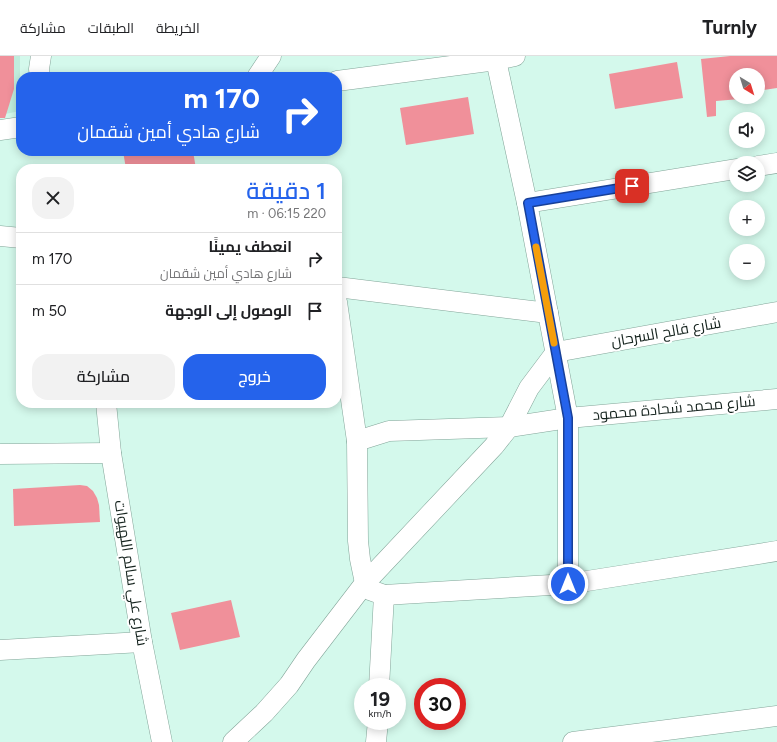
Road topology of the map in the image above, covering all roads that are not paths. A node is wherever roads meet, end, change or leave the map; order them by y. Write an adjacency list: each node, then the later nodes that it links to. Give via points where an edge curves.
1 (41, 56): 5 (street)
2 (271, 56): 6 (street)
3 (515, 56): 4 (street)
4 (496, 60): 7 (street); 13 (street)
5 (39, 72)
6 (260, 72)
7 (342, 80)
8 (16, 128): 9 (street)
9 (0, 130)
10 (777, 162): 11 (street)
11 (765, 165)
12 (729, 170): 13 (street)
13 (528, 203): 18 (street)
14 (0, 236): 15 (street)
15 (16, 238)
16 (342, 288): 18 (street)
17 (777, 312): 20 (street, شارع فالح السرحان)
18 (548, 313): 20 (street)
19 (342, 338): 25 (street)
20 (556, 352): 23 (street); 24 (street, via 529,388)
21 (777, 398): 23 (street, شارع محمد شحادة محمود)
22 (106, 408): 26 (street, شارع علي سالم اللهيوات)
23 (568, 418): 24 (street, شارع محمد شحادة محمود); 30 (street)
24 (509, 428): 25 (street, شارع محمد شحادة محمود, via 389,430); 29 (street)
25 (356, 440): 29 (street, via 358,542)
26 (111, 453): 27 (street); 32 (street, شارع علي سالم اللهيوات)
27 (0, 454)
28 (777, 550): 30 (street)
29 (365, 583): 31 (street, via 370,590); 38 (street, via 289,685 264,714)
30 (568, 584): 31 (street)
31 (384, 595): 34 (street)
32 (142, 642): 33 (street); 37 (street, شارع علي سالم اللهيوات)
33 (0, 650)
34 (379, 678)
35 (777, 716): 40 (street)
36 (377, 730): 39 (street)
37 (162, 742)
38 (233, 742)
39 (376, 742)
40 (573, 742)

